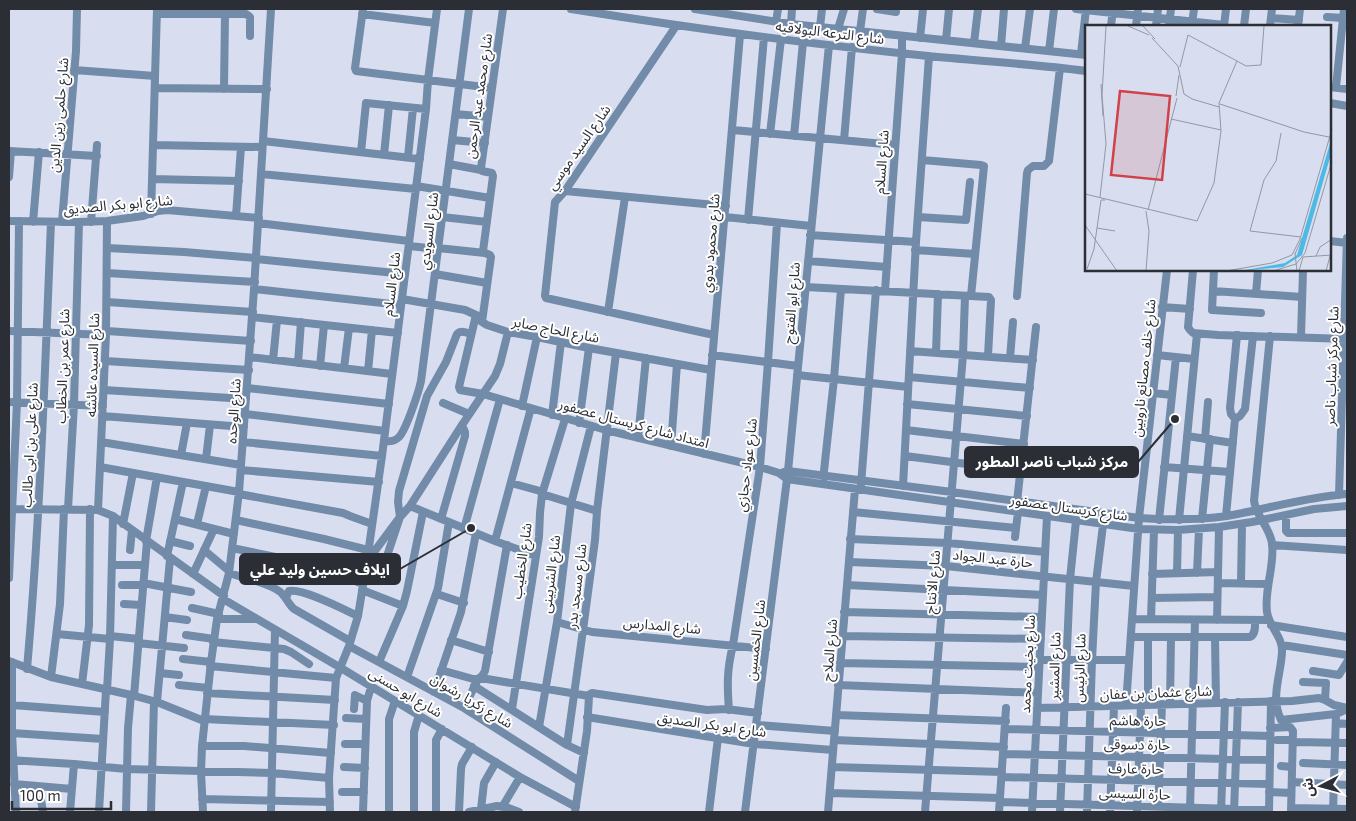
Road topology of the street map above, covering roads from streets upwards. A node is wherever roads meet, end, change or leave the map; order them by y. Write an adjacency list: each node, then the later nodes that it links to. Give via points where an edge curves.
1 (77, 9): 80 (street, شارع حلمى زين الدين)
2 (271, 9): 89 (street, شارع الوحده)
3 (437, 9): 43 (street, شارع السلام)
4 (469, 9): 84 (street, شارع السويدي)
5 (503, 9): 87 (street, شارع محمد عبد الرحمن)
6 (574, 9): 55 (street, شارع الترعه البولاقيه)
7 (695, 9): 32 (street, شارع الترعه البولاقيه)
8 (778, 9): 41 (street)
9 (792, 9): 46 (street)
10 (822, 9): 56 (street)
11 (844, 9): 57 (street)
12 (863, 9): 58 (street)
13 (877, 9): 35 (street)
14 (923, 9): 64 (street)
15 (949, 9): 66 (street)
16 (978, 9): 68 (street)
17 (1004, 9): 70 (street)
18 (1030, 9): 72 (street)
19 (1054, 9): 75 (street)
20 (1076, 9): 21 (street)
21 (1086, 9): 33 (street); 48 (street)
22 (1158, 9): 39 (street)
23 (1171, 9): 44 (street)
24 (1194, 9): 47 (street)
25 (1226, 9): 53 (street)
26 (1246, 9): 54 (street)
27 (1272, 9): 42 (street)
28 (1300, 9): 45 (street)
29 (1336, 9): 30 (street)
30 (1344, 9): 40 (street)
31 (157, 11): 37 (street); 82 (street)
32 (719, 11): 41 (street, شارع الترعه البولاقيه)
33 (1112, 11): 36 (street); 49 (street)
34 (362, 12): 43 (street); 83 (street, via 355,71)
35 (896, 12)
36 (1138, 12): 39 (street); 50 (street)
37 (225, 14): 61 (street, via 249,15); 88 (street)
38 (1326, 17): 40 (street)
39 (1157, 18): 44 (street); 51 (street)
40 (1343, 18): 74 (street)
41 (776, 22): 46 (street, شارع الترعه البولاقيه)
42 (1271, 22): 45 (street)
43 (435, 23): 83 (street, شارع السلام)
44 (1169, 23): 47 (street)
45 (1298, 23)
46 (791, 24): 56 (street, شارع الترعه البولاقيه)
47 (1192, 24): 52 (street)
48 (1085, 25)
49 (1111, 25)
50 (1136, 25)
51 (1156, 25)
52 (1208, 25)
53 (1224, 25)
54 (1244, 25)
55 (676, 26): 60 (street, شارع الترعه البولاقيه); 129 (street, شارع السيد موسي)
56 (820, 27): 57 (street, شارع الترعه البولاقيه)
57 (838, 29): 58 (street, شارع الترعه البولاقيه)
58 (860, 31): 62 (street, شارع الترعه البولاقيه)
59 (1085, 32): 77 (street)
60 (740, 34): 63 (street, شارع الترعه البولاقيه); 98 (street, شارع محمود بدوي)
61 (250, 36)
62 (902, 36): 64 (street, شارع الترعه البولاقيه); 76 (street, شارع السلام)
63 (764, 37): 65 (street, شارع الترعه البولاقيه); 99 (street)
64 (920, 38): 66 (street, شارع الترعه البولاقيه)
65 (781, 39): 67 (street, شارع الترعه البولاقيه); 100 (street)
66 (946, 40): 68 (street, شارع الترعه البولاقيه)
67 (804, 42): 69 (street, شارع الترعه البولاقيه); 101 (street)
68 (974, 43): 70 (street, شارع الترعه البولاقيه)
69 (830, 45): 71 (street, شارع الترعه البولاقيه); 102 (street, شارع ابو الفتوح)
70 (1000, 46): 72 (street, شارع الترعه البولاقيه)
71 (852, 47): 76 (street, شارع الترعه البولاقيه); 104 (street)
72 (1025, 48): 75 (street, شارع الترعه البولاقيه)
73 (1331, 50): 74 (street)
74 (1340, 50): 85 (street)
75 (1049, 51): 77 (street, شارع الترعه البولاقيه)
76 (902, 53): 78 (street, شارع الترعه البولاقيه); 109 (street, شارع السلام)
77 (1084, 54)
78 (930, 56): 79 (street, شارع الترعه البولاقيه); 119 (street)
79 (1060, 68): 81 (street, شارع الترعه البولاقيه); 184 (street, via 1049,161 1044,166 1033,166 1027,173)
80 (74, 70): 82 (street); 114 (street, شارع حلمى زين الدين)
81 (1085, 71)
82 (155, 76): 86 (street)
83 (428, 80): 84 (street); 95 (street, شارع السلام)
84 (460, 84): 87 (street); 96 (street, شارع السويدي)
85 (1333, 87): 90 (street)
86 (155, 88): 88 (street); 108 (street)
87 (492, 88): 97 (street, شارع محمد عبد الرحمن)
88 (224, 89): 89 (street)
89 (267, 89): 106 (street, شارع الوحده)
90 (1347, 89)
91 (1331, 103): 93 (street)
92 (389, 105): 94 (street); 113 (street, via 366,103); 115 (street)
93 (1347, 106)
94 (413, 108): 95 (street); 117 (street)
95 (426, 109): 118 (street, شارع السلام)
96 (456, 114): 97 (street); 103 (street, شارع السويدي)
97 (488, 117): 105 (street, شارع محمد عبد الرحمن)
98 (733, 130): 99 (street); 132 (street, شارع محمود بدوي)
99 (756, 132): 100 (street); 139 (street)
100 (770, 134): 101 (street)
101 (794, 136): 102 (street)
102 (820, 138): 104 (street); 150 (street, شارع ابو الفتوح)
103 (452, 140): 105 (street); 120 (street, شارع السويدي)
104 (844, 140): 109 (street)
105 (485, 143): 121 (street, شارع محمد عبد الرحمن)
106 (263, 144): 110 (street); 113 (street); 122 (street, شارع الوحده)
107 (97, 145): 116 (street)
108 (153, 145): 110 (street); 124 (street)
109 (895, 145): 153 (street, شارع السلام)
110 (241, 147): 125 (street)
111 (10, 151): 112 (street); 123 (street)
112 (39, 152): 114 (street); 143 (street)
113 (361, 152): 115 (street)
114 (68, 154): 116 (street); 145 (street, شارع حلمى زين الدين)
115 (384, 154): 117 (street)
116 (97, 156): 147 (street)
117 (408, 157): 118 (street)
118 (420, 159): 127 (street, شارع السلام)
119 (922, 160): 136 (street); 161 (street, شارع الانتاج, via 984,166)
120 (449, 164): 121 (street); 128 (street, شارع السويدي)
121 (482, 170): 131 (street, شارع محمد عبد الرحمن, via 493,174)
122 (261, 174): 127 (street); 138 (street, شارع الوحده)
123 (9, 177)
124 (152, 178): 125 (street); 133 (street)
125 (239, 182): 134 (street)
126 (970, 182): 136 (street, via 966,220)
127 (416, 188): 128 (street); 155 (street, شارع السلام)
128 (446, 191): 131 (street); 135 (street, شارع السويدي)
129 (565, 192): 130 (street); 191 (street, شارع السيد موسي, via 555,202 545,297)
130 (625, 197): 132 (street); 191 (street)
131 (490, 198): 148 (street, شارع محمد عبد الرحمن)
132 (726, 206): 137 (street, شارع محمود بدوي)
133 (151, 214): 134 (street, شارع ابو بكر الصديق, via 167,210); 142 (street, شارع ابو بكر الصديق)
134 (236, 216): 138 (street, شارع ابو بكر الصديق)
135 (442, 217): 148 (street); 159 (street, شارع السويدي)
136 (918, 217): 157 (street)
137 (725, 218): 139 (street); 212 (street, شارع محمود بدوي)
138 (258, 220): 155 (street, شارع ابو بكر الصديق); 162 (street, شارع الوحده)
139 (748, 220): 149 (street)
140 (9, 221): 141 (street, شارع ابو بكر الصديق)
141 (19, 221): 143 (street, شارع ابو بكر الصديق); 204 (street)
142 (107, 221): 147 (street, شارع ابو بكر الصديق); 158 (street, شارع السيده عائشه)
143 (33, 222): 144 (street, شارع ابو بكر الصديق)
144 (51, 222): 145 (street, شارع ابو بكر الصديق); 206 (street, شارع على بن ابى طالب)
145 (62, 222): 146 (street, شارع ابو بكر الصديق)
146 (79, 222): 147 (street, شارع ابو بكر الصديق); 209 (street, شارع عمر بن الخطاب)
147 (91, 222)
148 (487, 222): 160 (street, شارع محمد عبد الرحمن)
149 (777, 223): 150 (street); 237 (street, شارع عواد حجازي)
150 (811, 226): 151 (street, شارع ابو الفتوح)
151 (810, 235): 153 (street); 163 (street, شارع ابو الفتوح)
152 (1347, 238): 156 (street, شارع مركز شباب ناصر)
153 (889, 240): 157 (street); 164 (street, شارع السلام)
154 (1331, 241): 156 (street)
155 (409, 243): 159 (street, شارع ابو بكر الصديق); 171 (street, شارع السلام)
156 (1347, 243): 218 (street, شارع مركز شباب ناصر)
157 (916, 246): 161 (street); 180 (street)
158 (107, 248): 162 (street); 170 (street, شارع السيده عائشه)
159 (438, 248): 160 (street, شارع ابو بكر الصديق); 172 (street, شارع السويدي)
160 (485, 253): 173 (street, شارع محمد عبد الرحمن, via 491,257)
161 (975, 254): 183 (street, شارع الانتاج)
162 (256, 258): 171 (street); 174 (street, شارع الوحده)
163 (808, 261): 164 (street); 175 (street, شارع ابو الفتوح)
164 (887, 267): 178 (street, شارع السلام)
165 (1166, 271): 189 (street, شارع خلف مصانع ناروبين)
166 (1193, 271): 190 (street)
167 (1212, 271): 179 (street)
168 (1258, 271): 182 (street)
169 (1303, 271): 185 (street)
170 (107, 273): 174 (street); 186 (street, شارع السيده عائشه)
171 (405, 274): 187 (street, شارع السلام)
172 (435, 274): 173 (street); 188 (street, شارع السويدي)
173 (487, 283): 197 (street, شارع محمد عبد الرحمن)
174 (255, 285): 187 (street); 193 (street, شارع الوحده)
175 (806, 287): 176 (street); 241 (street, شارع ابو الفتوح)
176 (841, 288): 177 (street); 249 (street)
177 (876, 290): 178 (street); 251 (street, شارع الملاح)
178 (885, 291): 180 (street)
179 (1213, 291): 182 (street); 192 (street, via 1213,311)
180 (913, 292): 181 (street); 222 (street)
181 (938, 294): 183 (street); 224 (street)
182 (1256, 294): 185 (street)
183 (968, 296): 226 (street, شارع الانتاج); 227 (street, via 990,298)
184 (1017, 296)
185 (1302, 297): 217 (street)
186 (107, 302): 193 (street); 207 (street, شارع السيده عائشه)
187 (402, 302): 188 (street); 208 (street, شارع السلام)
188 (431, 303): 194 (street); 256 (street, شارع السويدي)
189 (1162, 307): 190 (street); 228 (street, شارع خلف مصانع ناروبين)
190 (1190, 309): 211 (street, via 1188,327)
191 (608, 312): 212 (street)
192 (1261, 313)
193 (252, 314): 195 (street); 219 (street, شارع الوحده)
194 (476, 315): 197 (street, شارع الحاج صابر); 210 (street)
195 (277, 320): 196 (street); 234 (street)
196 (301, 322): 199 (street); 238 (street)
197 (482, 322): 205 (street, شارع الحاج صابر)
198 (1013, 322): 232 (street)
199 (324, 325): 201 (street); 240 (street)
200 (1036, 327): 235 (street)
201 (349, 328): 203 (street); 242 (street)
202 (9, 330): 204 (street)
203 (372, 330): 208 (street); 245 (street)
204 (18, 331): 206 (street); 264 (street)
205 (508, 332): 216 (street, شارع الحاج صابر); 258 (street, شارع السلام, via 498,370)
206 (47, 333): 209 (street); 266 (street, شارع على بن ابى طالب)
207 (107, 333): 209 (street); 219 (street); 236 (street, شارع السيده عائشه)
208 (398, 333): 246 (street, شارع السلام)
209 (76, 334): 268 (street, شارع عمر بن الخطاب)
210 (470, 334): 258 (street, امتداد شارع كريستال عصفور, via 459,389); 260 (street, via 459,332)
211 (1197, 334): 213 (street); 233 (street)
212 (714, 335): 225 (street, شارع محمود بدوي)
213 (1237, 335): 214 (street); 281 (street, via 1230,408)
214 (1253, 336): 215 (street); 281 (street, via 1245,409)
215 (1270, 336): 217 (street); 340 (street, via 1254,501)
216 (537, 337): 220 (street, شارع الحاج صابر); 272 (street)
217 (1301, 337): 218 (street)
218 (1346, 339): 330 (street, شارع مركز شباب ناصر)
219 (251, 341): 230 (street, شارع الوحده)
220 (561, 342): 221 (street, شارع الحاج صابر); 277 (street)
221 (589, 348): 223 (street, شارع الحاج صابر); 283 (street)
222 (910, 351): 224 (street); 248 (street)
223 (616, 353): 231 (street, شارع الحاج صابر); 288 (street, شارع مسجد بدر)
224 (936, 353): 226 (street)
225 (712, 355): 237 (street); 244 (street, شارع محمود بدوي)
226 (963, 355): 227 (street); 250 (street, شارع الانتاج)
227 (988, 356): 232 (street)
228 (1157, 356): 229 (street); 257 (street, شارع خلف مصانع ناروبين)
229 (1176, 357): 233 (street); 259 (street)
230 (250, 358): 234 (street); 243 (street, شارع الوحده)
231 (646, 358): 239 (street, شارع الحاج صابر); 293 (street)
232 (1010, 358): 235 (street)
233 (1194, 359): 292 (street)
234 (273, 360): 238 (street)
235 (1033, 360): 254 (street)
236 (105, 361): 243 (street); 255 (street, شارع السيده عائشه)
237 (768, 362): 241 (street); 309 (street, شارع عواد حجازي)
238 (298, 363): 240 (street)
239 (677, 364): 244 (street, شارع الحاج صابر); 300 (street)
240 (320, 366): 242 (street)
241 (798, 366): 247 (street, شارع ابو الفتوح)
242 (344, 368): 245 (street)
243 (249, 370): 253 (street, شارع الوحده)
244 (711, 370): 301 (street, شارع محمود بدوي)
245 (368, 371): 246 (street)
246 (392, 374): 269 (street, شارع السلام)
247 (797, 376): 249 (street); 316 (street, شارع ابو الفتوح)
248 (909, 377): 250 (street); 252 (street)
249 (834, 379): 251 (street); 317 (street)
250 (961, 382): 254 (street); 274 (street, شارع الانتاج)
251 (870, 383): 252 (street); 319 (street, شارع الملاح)
252 (908, 387): 270 (street)
253 (247, 388): 261 (street, شارع الوحده); 269 (street)
254 (1030, 388): 279 (street)
255 (104, 390): 261 (street); 271 (street, شارع السيده عائشه)
256 (418, 392): 260 (street); 295 (street, شارع السويدي, via 402,434 392,441)
257 (1153, 393): 259 (street); 351 (street, شارع خلف مصانع ناروبين)
258 (483, 394): 262 (street, امتداد شارع كريستال عصفور); 276 (street, شارع السلام)
259 (1172, 395): 307 (street)
260 (428, 396): 349 (street, via 399,491)
261 (246, 399): 275 (street, شارع الوحده)
262 (500, 399): 272 (street, امتداد شارع كريستال عصفور); 369 (street)
263 (9, 402): 264 (street)
264 (17, 402): 266 (street); 336 (street)
265 (1208, 402): 294 (street)
266 (44, 403): 268 (street); 337 (street, شارع على بن ابى طالب)
267 (443, 403): 276 (street)
268 (74, 404): 271 (street); 338 (street, شارع عمر بن الخطاب)
269 (389, 404): 290 (street, شارع السلام)
270 (907, 404): 274 (street); 289 (street)
271 (103, 406): 278 (street, شارع السيده عائشه)
272 (522, 406): 273 (street, امتداد شارع كريستال عصفور)
273 (531, 408): 277 (street, امتداد شارع كريستال عصفور); 322 (street)
274 (959, 409): 279 (street); 291 (street, شارع الانتاج)
275 (245, 414): 287 (street, شارع الوحده); 290 (street)
276 (469, 414): 285 (street, شارع السلام)
277 (552, 415): 280 (street, امتداد شارع كريستال عصفور)
278 (102, 416): 282 (street); 296 (street, شارع السيده عائشه)
279 (1027, 416): 299 (street)
280 (565, 419): 283 (street, امتداد شارع كريستال عصفور); 329 (street, شارع الخطيب)
281 (1235, 419): 298 (street)
282 (187, 423): 284 (street); 302 (street)
283 (579, 423): 286 (street, امتداد شارع كريستال عصفور)
284 (210, 425): 287 (street); 305 (street)
285 (462, 425): 334 (street, شارع السلام); 352 (street, via 465,436)
286 (591, 426): 288 (street, امتداد شارع كريستال عصفور); 333 (street, شارع الشربينى)
287 (244, 427): 297 (street, شارع الوحده)
288 (606, 430): 293 (street, امتداد شارع كريستال عصفور); 341 (street, شارع مسجد بدر)
289 (906, 430): 291 (street); 304 (street)
290 (385, 431): 295 (street, شارع السلام)
291 (956, 436): 299 (street); 306 (street, شارع الانتاج)
292 (1187, 436): 294 (street); 311 (street)
293 (638, 438): 300 (street, امتداد شارع كريستال عصفور)
294 (1207, 439): 298 (street); 312 (street)
295 (384, 441): 303 (street, شارع السلام)
296 (101, 442): 302 (street); 308 (street, شارع السيده عائشه)
297 (243, 442): 303 (street); 310 (street, شارع الوحده)
298 (1233, 443): 314 (street)
299 (1024, 444): 313 (street)
300 (671, 446): 301 (street, امتداد شارع كريستال عصفور)
301 (704, 454): 309 (street, امتداد شارع كريستال عصفور)
302 (181, 455): 305 (street)
303 (382, 456): 321 (street, شارع السلام)
304 (905, 456): 306 (street); 325 (street)
305 (206, 459): 310 (street)
306 (954, 462): 313 (street); 327 (street, شارع الانتاج)
307 (1164, 466): 311 (street); 355 (street)
308 (100, 467): 315 (street); 339 (street, شارع السيده عائشه)
309 (760, 467): 316 (street, امتداد شارع كريستال عصفور); 469 (street, شارع عواد حجازي)
310 (241, 468): 321 (street); 328 (street, شارع الوحده)
311 (1184, 468): 312 (street); 356 (street)
312 (1207, 470): 314 (street); 353 (street)
313 (1021, 471): 332 (street)
314 (1230, 472): 348 (street)
315 (132, 473): 318 (street); 361 (street)
316 (788, 475): 317 (street, شارع كريستال عصفور); 323 (street, شارع كريستال عصفور); 474 (street, شارع الخمسين)
317 (824, 476): 319 (street, شارع كريستال عصفور); 323 (street)
318 (157, 477): 320 (street); 380 (street)
319 (862, 480): 325 (street, شارع كريستال عصفور); 326 (street, شارع الملاح)
320 (182, 482): 324 (street); 350 (street)
321 (378, 482): 363 (street, شارع السلام)
322 (511, 483): 329 (street); 382 (street)
323 (823, 484): 326 (street, شارع كريستال عصفور)
324 (206, 486): 328 (street); 362 (street)
325 (903, 486): 327 (street, شارع كريستال عصفور)
326 (858, 489): 331 (street, شارع كريستال عصفور); 343 (street, شارع الملاح)
327 (952, 492): 331 (street, شارع الانتاج); 332 (street, شارع كريستال عصفور)
328 (239, 493): 354 (street, شارع الوحده); 363 (street, via 343,513)
329 (542, 494): 333 (street); 393 (street, شارع الخطيب)
330 (1343, 494): 340 (street, شارع كريستال عصفور)
331 (951, 502): 344 (street, شارع كريستال عصفور); 358 (street, شارع الانتاج)
332 (1017, 502): 351 (street, شارع كريستال عصفور)
333 (571, 504): 341 (street); 448 (street, شارع الشربينى)
334 (410, 506): 342 (street); 349 (street, شارع السلام)
335 (1347, 506): 345 (street, شارع كريستال عصفور)
336 (10, 509): 337 (street); 408 (street)
337 (38, 509): 338 (street); 490 (street, شارع على بن ابى طالب)
338 (66, 510): 339 (street); 452 (street, شارع عمر بن الخطاب)
339 (94, 510): 346 (street, شارع ابو حسنى); 455 (street, شارع السيده عائشه)
340 (1256, 510): 348 (street, شارع كريستال عصفور); 357 (street)
341 (597, 511): 451 (street, شارع مسجد بدر)
342 (424, 512): 352 (street); 432 (street)
343 (853, 512): 358 (street); 379 (street, شارع الملاح)
344 (1018, 512): 347 (street, شارع كريستال عصفور); 367 (street)
345 (1286, 514): 357 (street, شارع كريستال عصفور); 376 (street, via 1288,533)
346 (113, 516): 361 (street, شارع ابو حسنى); 397 (street)
347 (1047, 516): 359 (street, شارع كريستال عصفور); 392 (street, شارع بخيت محمد)
348 (1226, 516): 353 (street, شارع كريستال عصفور)
349 (400, 517): 395 (street, شارع السلام); 407 (street)
350 (175, 518): 362 (street); 381 (street)
351 (1139, 518): 355 (street, شارع كريستال عصفور); 370 (street, شارع خلف مصانع ناروبين)
352 (441, 519): 360 (street)
353 (1202, 519): 356 (street, شارع كريستال عصفور)
354 (236, 520): 377 (street, شارع الوحده); 390 (street)
355 (1159, 520): 356 (street, شارع كريستال عصفور)
356 (1179, 520)
357 (1263, 520): 364 (street, شارع كريستال عصفور); 385 (street)
358 (949, 521): 367 (street); 383 (street, شارع الانتاج)
359 (1076, 521): 365 (street, شارع كريستال عصفور); 409 (street, شارع المشير)
360 (449, 522): 369 (street); 422 (street)
361 (123, 524): 372 (street, شارع ابو حسنى)
362 (197, 524): 368 (street)
363 (372, 524): 390 (street, شارع السلام)
364 (1242, 524): 366 (street, شارع كريستال عصفور); 412 (street)
365 (1103, 525): 370 (street, شارع كريستال عصفور); 410 (street, شارع الرئيس)
366 (1219, 527): 371 (street, شارع كريستال عصفور); 401 (street)
367 (1016, 528): 378 (street)
368 (214, 529): 377 (street); 389 (street)
369 (464, 529): 375 (street)
370 (1139, 529): 373 (street, شارع كريستال عصفور); 417 (street, شارع خلف مصانع ناروبين)
371 (1199, 529): 374 (street, شارع كريستال عصفور); 403 (street)
372 (132, 530): 380 (street, شارع ابو حسنى); 388 (street)
373 (1154, 530): 374 (street, شارع كريستال عصفور); 405 (street)
374 (1178, 530): 402 (street)
375 (476, 533): 382 (street); 428 (street)
376 (1347, 533)
377 (234, 534): 387 (street, شارع الوحده)
378 (1015, 538)
379 (850, 539): 383 (street); 396 (street, شارع الملاح)
380 (146, 541): 394 (street, شارع ابو حسنى); 398 (street)
381 (170, 541): 386 (street); 394 (street)
382 (495, 541): 384 (street)
383 (948, 543): 392 (street); 399 (street, شارع الانتاج)
384 (507, 545): 393 (street); 475 (street)
385 (1272, 545): 391 (street); 414 (street)
386 (190, 546)
387 (232, 548): 400 (street, شارع الوحده); 418 (street, via 315,566)
388 (130, 550)
389 (204, 550): 400 (street); 404 (street)
390 (368, 550): 395 (street, شارع السلام)
391 (1347, 550)
392 (1045, 552): 406 (street, شارع بخيت محمد)
393 (536, 556): 502 (street, شارع الخطيب)
394 (168, 557): 404 (street, شارع ابو حسنى); 419 (street)
395 (367, 561): 418 (street, شارع السلام)
396 (849, 562): 399 (street, حارة عبد الجواد); 416 (street, شارع الملاح)
397 (112, 565): 398 (street); 462 (street)
398 (145, 565): 413 (street)
399 (946, 566): 406 (street, حارة عبد الجواد); 420 (street, شارع الانتاج)
400 (229, 572): 425 (street, شارع الوحده); 426 (street, شارع زكريا رشوان, via 273,587)
401 (1218, 572): 403 (street); 411 (street)
402 (1177, 573): 403 (street); 405 (street)
403 (1197, 573)
404 (193, 574): 425 (street, شارع ابو حسنى)
405 (1152, 574): 427 (street)
406 (1044, 576): 409 (street, حارة عبد الجواد); 423 (street, شارع بخيت محمد)
407 (380, 577)
408 (9, 578)
409 (1070, 579): 410 (street, حارة عبد الجواد); 478 (street, شارع المشير)
410 (1096, 582): 417 (street, حارة عبد الجواد); 479 (street, شارع الرئيس)
411 (1218, 583): 412 (street); 424 (street)
412 (1241, 583): 414 (street)
413 (143, 584): 415 (street); 419 (street); 430 (street)
414 (1268, 584): 449 (street)
415 (122, 585)
416 (847, 585): 420 (street); 434 (street, شارع الملاح)
417 (1134, 586): 442 (street, شارع خلف مصانع ناروبين)
418 (362, 587): 432 (street); 437 (street, شارع السلام)
419 (168, 588): 421 (street); 439 (street)
420 (944, 590): 423 (street); 435 (street, شارع الانتاج)
421 (191, 592)
422 (436, 594): 428 (street); 497 (street)
423 (1043, 595): 438 (street, شارع بخيت محمد)
424 (1217, 597): 427 (street); 446 (street)
425 (223, 598): 431 (street, شارع ابو حسنى); 436 (street, شارع الوحده)
426 (286, 598): 437 (street, via 289,591 296,591); 468 (street, شارع زكريا رشوان, via 294,609)
427 (1152, 598): 443 (street)
428 (464, 603): 465 (street)
429 (124, 604): 430 (street)
430 (141, 605): 466 (street)
431 (232, 605): 440 (street); 441 (street, شارع ابو حسنى)
432 (403, 606): 482 (street)
433 (192, 608): 436 (street)
434 (844, 612): 435 (street); 454 (street, شارع الملاح)
435 (942, 614): 438 (street); 463 (street, شارع الانتاج)
436 (218, 616): 440 (street); 467 (street, شارع الوحده)
437 (358, 616): 468 (street, شارع السلام)
438 (1042, 616): 464 (street, شارع بخيت محمد)
439 (165, 618): 444 (street); 471 (street)
440 (231, 619): 441 (street)
441 (256, 619): 450 (street, شارع ابو حسنى)
442 (1132, 619): 443 (street); 456 (street, شارع خلف مصانع ناروبين)
443 (1151, 619): 445 (street)
444 (187, 620)
445 (1195, 620): 446 (street); 459 (street)
446 (1217, 620): 447 (street)
447 (1255, 620): 449 (street); 460 (street, via 1252,636)
448 (557, 622): 451 (street, شارع المدارس); 506 (street, شارع الشربينى)
449 (1270, 623): 461 (street); 470 (street)
450 (275, 630): 473 (street); 489 (street, شارع ابو حسنى)
451 (583, 630): 469 (street, شارع المدارس); 511 (street, شارع مسجد بدر)
452 (57, 634): 455 (street); 496 (street, شارع عمر بن الخطاب)
453 (186, 634): 467 (street)
454 (843, 636): 463 (street); 484 (street, شارع الملاح)
455 (87, 637): 462 (street); 501 (street, شارع السيده عائشه)
456 (1131, 637): 457 (street); 480 (street, شارع خلف مصانع ناروبين)
457 (1148, 637): 458 (street); 528 (street)
458 (1171, 637): 459 (street); 525 (street)
459 (1195, 637): 460 (street); 524 (street)
460 (1215, 637): 522 (street)
461 (1347, 637)
462 (110, 638): 466 (street); 508 (street)
463 (940, 638): 464 (street); 488 (street, شارع الانتاج)
464 (1041, 639): 485 (street, شارع بخيت محمد)
465 (451, 640): 475 (street); 491 (street)
466 (138, 641): 471 (street); 513 (street)
467 (213, 641): 473 (street); 486 (street, شارع الوحده)
468 (350, 643): 482 (street, شارع زكريا رشوان); 489 (street, شارع السلام)
469 (733, 644): 474 (street, شارع المدارس); 538 (street, شارع عواد حجازي, via 727,672)
470 (1282, 644): 476 (street); 518 (street)
471 (162, 645): 472 (street); 494 (street)
472 (184, 648)
473 (274, 648): 487 (street, via 291,652); 492 (street)
474 (766, 649): 540 (street, شارع الخمسين)
475 (488, 652): 500 (street, via 485,671)
476 (1347, 656)
477 (183, 660): 486 (street)
478 (1066, 660): 479 (street); 485 (street); 531 (street, شارع المشير)
479 (1092, 660): 480 (street); 529 (street, شارع الرئيس)
480 (1129, 660): 527 (street, شارع خلف مصانع ناروبين)
481 (10, 662): 490 (street); 526 (street)
482 (379, 662): 497 (street, شارع زكريا رشوان)
483 (1347, 662): 493 (street, via 1339,675)
484 (840, 663): 488 (street); 504 (street, شارع الملاح)
485 (1040, 663): 488 (street); 512 (street, شارع بخيت محمد)
486 (210, 664): 492 (street); 509 (street, شارع الوحده)
487 (309, 664)
488 (937, 665): 507 (street, شارع الانتاج)
489 (341, 668): 498 (street, شارع السلام); 505 (street, شارع ابو حسنى)
490 (27, 669): 496 (street)
491 (441, 670): 500 (street); 510 (street)
492 (274, 672): 498 (street); 515 (street)
493 (1314, 672)
494 (160, 673): 495 (street); 521 (street)
495 (179, 676)
496 (52, 677): 501 (street)
497 (407, 677): 510 (street, شارع زكريا رشوان)
498 (336, 678): 516 (street)
499 (1303, 682): 519 (street, via 1326,682)
500 (476, 683): 502 (street, via 487,679); 532 (street); 537 (street)
501 (82, 684): 508 (street)
502 (516, 684): 506 (street); 537 (street, شارع الخطيب)
503 (179, 685): 509 (street)
504 (838, 686): 507 (street); 543 (street, شارع الملاح)
505 (372, 687): 517 (street); 520 (street, شارع ابو حسنى)
506 (545, 689): 511 (street); 555 (street, شارع الشربينى)
507 (935, 689): 512 (street); 546 (street, شارع الانتاج)
508 (107, 690): 513 (street); 539 (street)
509 (207, 691): 515 (street); 548 (street, شارع الوحده)
510 (434, 692): 532 (street, شارع زكريا رشوان)
511 (574, 693): 514 (street); 580 (street, شارع مسجد بدر)
512 (1038, 693): 534 (street, شارع بخيت محمد)
513 (133, 695): 521 (street); 610 (street)
514 (589, 696): 538 (street, via 592,693 707,710); 544 (street)
515 (273, 697): 516 (street); 550 (street)
516 (335, 700): 554 (street)
517 (367, 700): 536 (street, via 355,695); 547 (street)
518 (1274, 700): 519 (street, شارع عثمان بن عفان, via 1315,697); 523 (street, شارع عثمان بن عفان); 541 (street, via 1281,720); 568 (street)
519 (1325, 700): 535 (street, شارع عثمان بن عفان)
520 (395, 701): 542 (street, شارع ابو حسنى); 670 (street, via 389,719)
521 (156, 702): 548 (street); 611 (street)
522 (1220, 702): 523 (street, شارع عثمان بن عفان); 524 (street, شارع عثمان بن عفان); 567 (street)
523 (1238, 702): 569 (street)
524 (1193, 703): 525 (street, شارع عثمان بن عفان); 566 (street)
525 (1166, 704): 528 (street, شارع عثمان بن عفان); 565 (street)
526 (12, 705): 539 (street); 563 (street)
527 (1126, 705): 528 (street, شارع عثمان بن عفان); 530 (street, شارع عثمان بن عفان)
528 (1145, 705): 564 (street)
529 (1090, 706): 530 (street, شارع عثمان بن عفان); 531 (street, شارع عثمان بن عفان); 561 (street, شارع الرئيس)
530 (1114, 706): 562 (street)
531 (1065, 707): 534 (street, شارع عثمان بن عفان); 560 (street, شارع المشير)
532 (464, 708): 622 (street, شارع زكريا رشوان)
533 (1006, 708): 549 (street)
534 (1037, 708): 558 (street, شارع بخيت محمد)
535 (1347, 708): 541 (street)
536 (354, 709)
537 (512, 709): 555 (street)
538 (729, 710): 540 (street)
539 (105, 712): 571 (street)
540 (758, 713): 553 (street, شارع الخمسين)
541 (1336, 714): 551 (street)
542 (419, 715): 556 (street, شارع ابو حسنى); 671 (street, via 414,732)
543 (836, 715): 546 (street); 559 (street, شارع الملاح)
544 (587, 717): 570 (street, شارع ابو بكر الصديق); 587 (street)
545 (346, 718): 547 (street)
546 (933, 718): 549 (street); 579 (street, شارع الانتاج)
547 (366, 719): 577 (street)
548 (204, 720): 550 (street); 581 (street, شارع الوحده)
549 (1006, 721): 557 (street)
550 (273, 722): 554 (street); 583 (street)
551 (1336, 723): 552 (street); 574 (street)
552 (1347, 724)
553 (757, 725): 559 (street); 578 (street, شارع الخمسين)
554 (334, 726): 586 (street)
555 (539, 727): 580 (street)
556 (442, 729): 582 (street, شارع ابو حسنى); 672 (street, via 436,740)
557 (1005, 730): 558 (street, حارة هاشم); 585 (street)
558 (1036, 730): 560 (street, حارة هاشم); 588 (street, شارع بخيت محمد)
559 (835, 731): 572 (street, شارع الملاح)
560 (1064, 731): 561 (street, حارة هاشم); 589 (street, شارع المشير)
561 (1090, 731): 562 (street, حارة هاشم); 590 (street, شارع الرئيس)
562 (1113, 732): 564 (street, حارة هاشم); 591 (street)
563 (12, 733): 571 (street); 597 (street)
564 (1140, 733): 565 (street, حارة هاشم); 592 (street)
565 (1161, 733): 566 (street, حارة هاشم); 593 (street)
566 (1192, 734): 567 (street, حارة هاشم); 594 (street)
567 (1224, 734): 569 (street, حارة هاشم); 595 (street)
568 (1273, 734): 569 (street, حارة هاشم); 573 (street); 573 (street, via 1290,727); 598 (street)
569 (1236, 735): 596 (street)
570 (718, 738): 578 (street, شارع ابو بكر الصديق); 676 (street)
571 (103, 739): 605 (street)
572 (834, 740): 579 (street, حارة دسوقى); 584 (street, شارع الملاح)
573 (1292, 740): 574 (street); 607 (street)
574 (1335, 742): 575 (street); 602 (street)
575 (1347, 743)
576 (345, 744): 577 (street)
577 (365, 744): 609 (street)
578 (754, 744): 584 (street, شارع ابو بكر الصديق); 677 (street, شارع الخمسين)
579 (930, 744): 585 (street, حارة دسوقى); 612 (street, شارع الانتاج)
580 (566, 745): 587 (street)
581 (202, 746): 583 (street); 613 (street, شارع الوحده)
582 (472, 747): 599 (street, شارع ابو حسنى); 673 (street, via 461,769)
583 (272, 748): 586 (street); 614 (street)
584 (833, 750): 606 (street, شارع الملاح)
585 (1004, 750): 588 (street, حارة دسوقى); 615 (street)
586 (331, 753): 617 (street)
587 (584, 754): 622 (street)
588 (1035, 754): 589 (street, حارة دسوقى); 618 (street, شارع بخيت محمد)
589 (1063, 755): 590 (street, حارة دسوقى); 619 (street, شارع المشير)
590 (1089, 756): 591 (street, حارة دسوقى); 620 (street, شارع الرئيس)
591 (1112, 756): 592 (street, حارة دسوقى); 621 (street)
592 (1139, 757): 593 (street, حارة دسوقى); 623 (street)
593 (1160, 757): 594 (street, حارة دسوقى); 624 (street)
594 (1191, 758): 595 (street, حارة دسوقى); 625 (street)
595 (1223, 759): 596 (street, حارة دسوقى); 627 (street)
596 (1236, 759): 598 (street, حارة دسوقى); 628 (street)
597 (11, 760): 601 (street); 629 (street)
598 (1270, 760): 632 (street)
599 (496, 762): 616 (street, شارع ابو حسنى); 651 (street, via 484,783)
600 (1302, 763): 602 (street)
601 (74, 764): 605 (street); 633 (street)
602 (1334, 764): 603 (street); 630 (street)
603 (1347, 765)
604 (1282, 766): 607 (street)
605 (102, 767): 610 (street); 663 (street)
606 (832, 767): 612 (street, حارة عارف); 636 (street, شارع الملاح)
607 (1292, 767): 626 (street)
608 (344, 768): 609 (street)
609 (364, 768): 635 (street)
610 (126, 769): 611 (street); 664 (street)
611 (152, 770): 613 (street); 665 (street)
612 (928, 770): 615 (street, حارة عارف); 638 (street, شارع الانتاج)
613 (201, 772): 614 (street); 639 (street, شارع الوحده)
614 (272, 773): 617 (street); 642 (street)
615 (1002, 775): 618 (street, حارة عارف); 641 (street)
616 (520, 777): 647 (street); 652 (street, شارع ابو حسنى)
617 (330, 778): 643 (street)
618 (1034, 778): 619 (street, حارة عارف); 644 (street, شارع بخيت محمد)
619 (1062, 779): 620 (street, حارة عارف); 645 (street, شارع المشير)
620 (1088, 780): 621 (street, حارة عارف); 646 (street, شارع الرئيس)
621 (1111, 780): 623 (street, حارة عارف); 648 (street)
622 (579, 781): 652 (street)
623 (1138, 781): 624 (street, حارة عارف); 649 (street)
624 (1159, 781): 625 (street, حارة عارف); 650 (street)
625 (1190, 782): 627 (street, حارة عارف); 653 (street)
626 (1292, 782): 630 (street); 637 (street)
627 (1222, 783): 628 (street, حارة عارف); 654 (street)
628 (1235, 783): 632 (street, حارة عارف); 655 (street)
629 (14, 784): 633 (street); 660 (street)
630 (1333, 784): 631 (street); 657 (street)
631 (1347, 785)
632 (1269, 788): 637 (street, حارة عارف); 659 (street)
633 (72, 789): 662 (street)
634 (342, 792): 635 (street)
635 (364, 792): 669 (street)
636 (830, 793): 638 (street, حارة السيسى); 678 (street, شارع الملاح)
637 (1291, 793): 656 (street)
638 (926, 796): 641 (street, حارة السيسى); 679 (street, شارع الانتاج)
639 (202, 799): 642 (street); 666 (street, شارع الوحده)
640 (41, 800): 661 (street)
641 (1000, 800): 644 (street, حارة السيسى); 680 (street)
642 (271, 801): 643 (street); 667 (street)
643 (330, 802): 668 (street)
644 (1033, 802): 645 (street, حارة السيسى); 681 (street, شارع بخيت محمد)
645 (1061, 803): 646 (street, حارة السيسى); 682 (street, شارع المشير)
646 (1087, 808): 648 (street, حارة السيسى)
647 (503, 809): 651 (street); 675 (street)
648 (1110, 809): 649 (street, حارة السيسى)
649 (1137, 809): 650 (street, حارة السيسى)
650 (1158, 809): 653 (street, حارة السيسى)
651 (481, 810): 674 (street)
652 (576, 810)
653 (1190, 810): 654 (street, حارة السيسى)
654 (1221, 810): 655 (street, حارة السيسى)
655 (1234, 810): 659 (street, حارة السيسى)
656 (1291, 810): 657 (street)
657 (1333, 810): 658 (street)
658 (1347, 810)
659 (1269, 811)
660 (16, 812)
661 (42, 812)
662 (70, 812)
663 (99, 812)
664 (126, 812)
665 (151, 812)
666 (203, 812)
667 (271, 812)
668 (330, 812)
669 (363, 812)
670 (390, 812)
671 (414, 812)
672 (436, 812)
673 (459, 812)
674 (469, 812)
675 (519, 812)
676 (709, 812)
677 (745, 812)
678 (828, 812)
679 (925, 812)
680 (999, 812)
681 (1032, 812)
682 (1060, 812)

